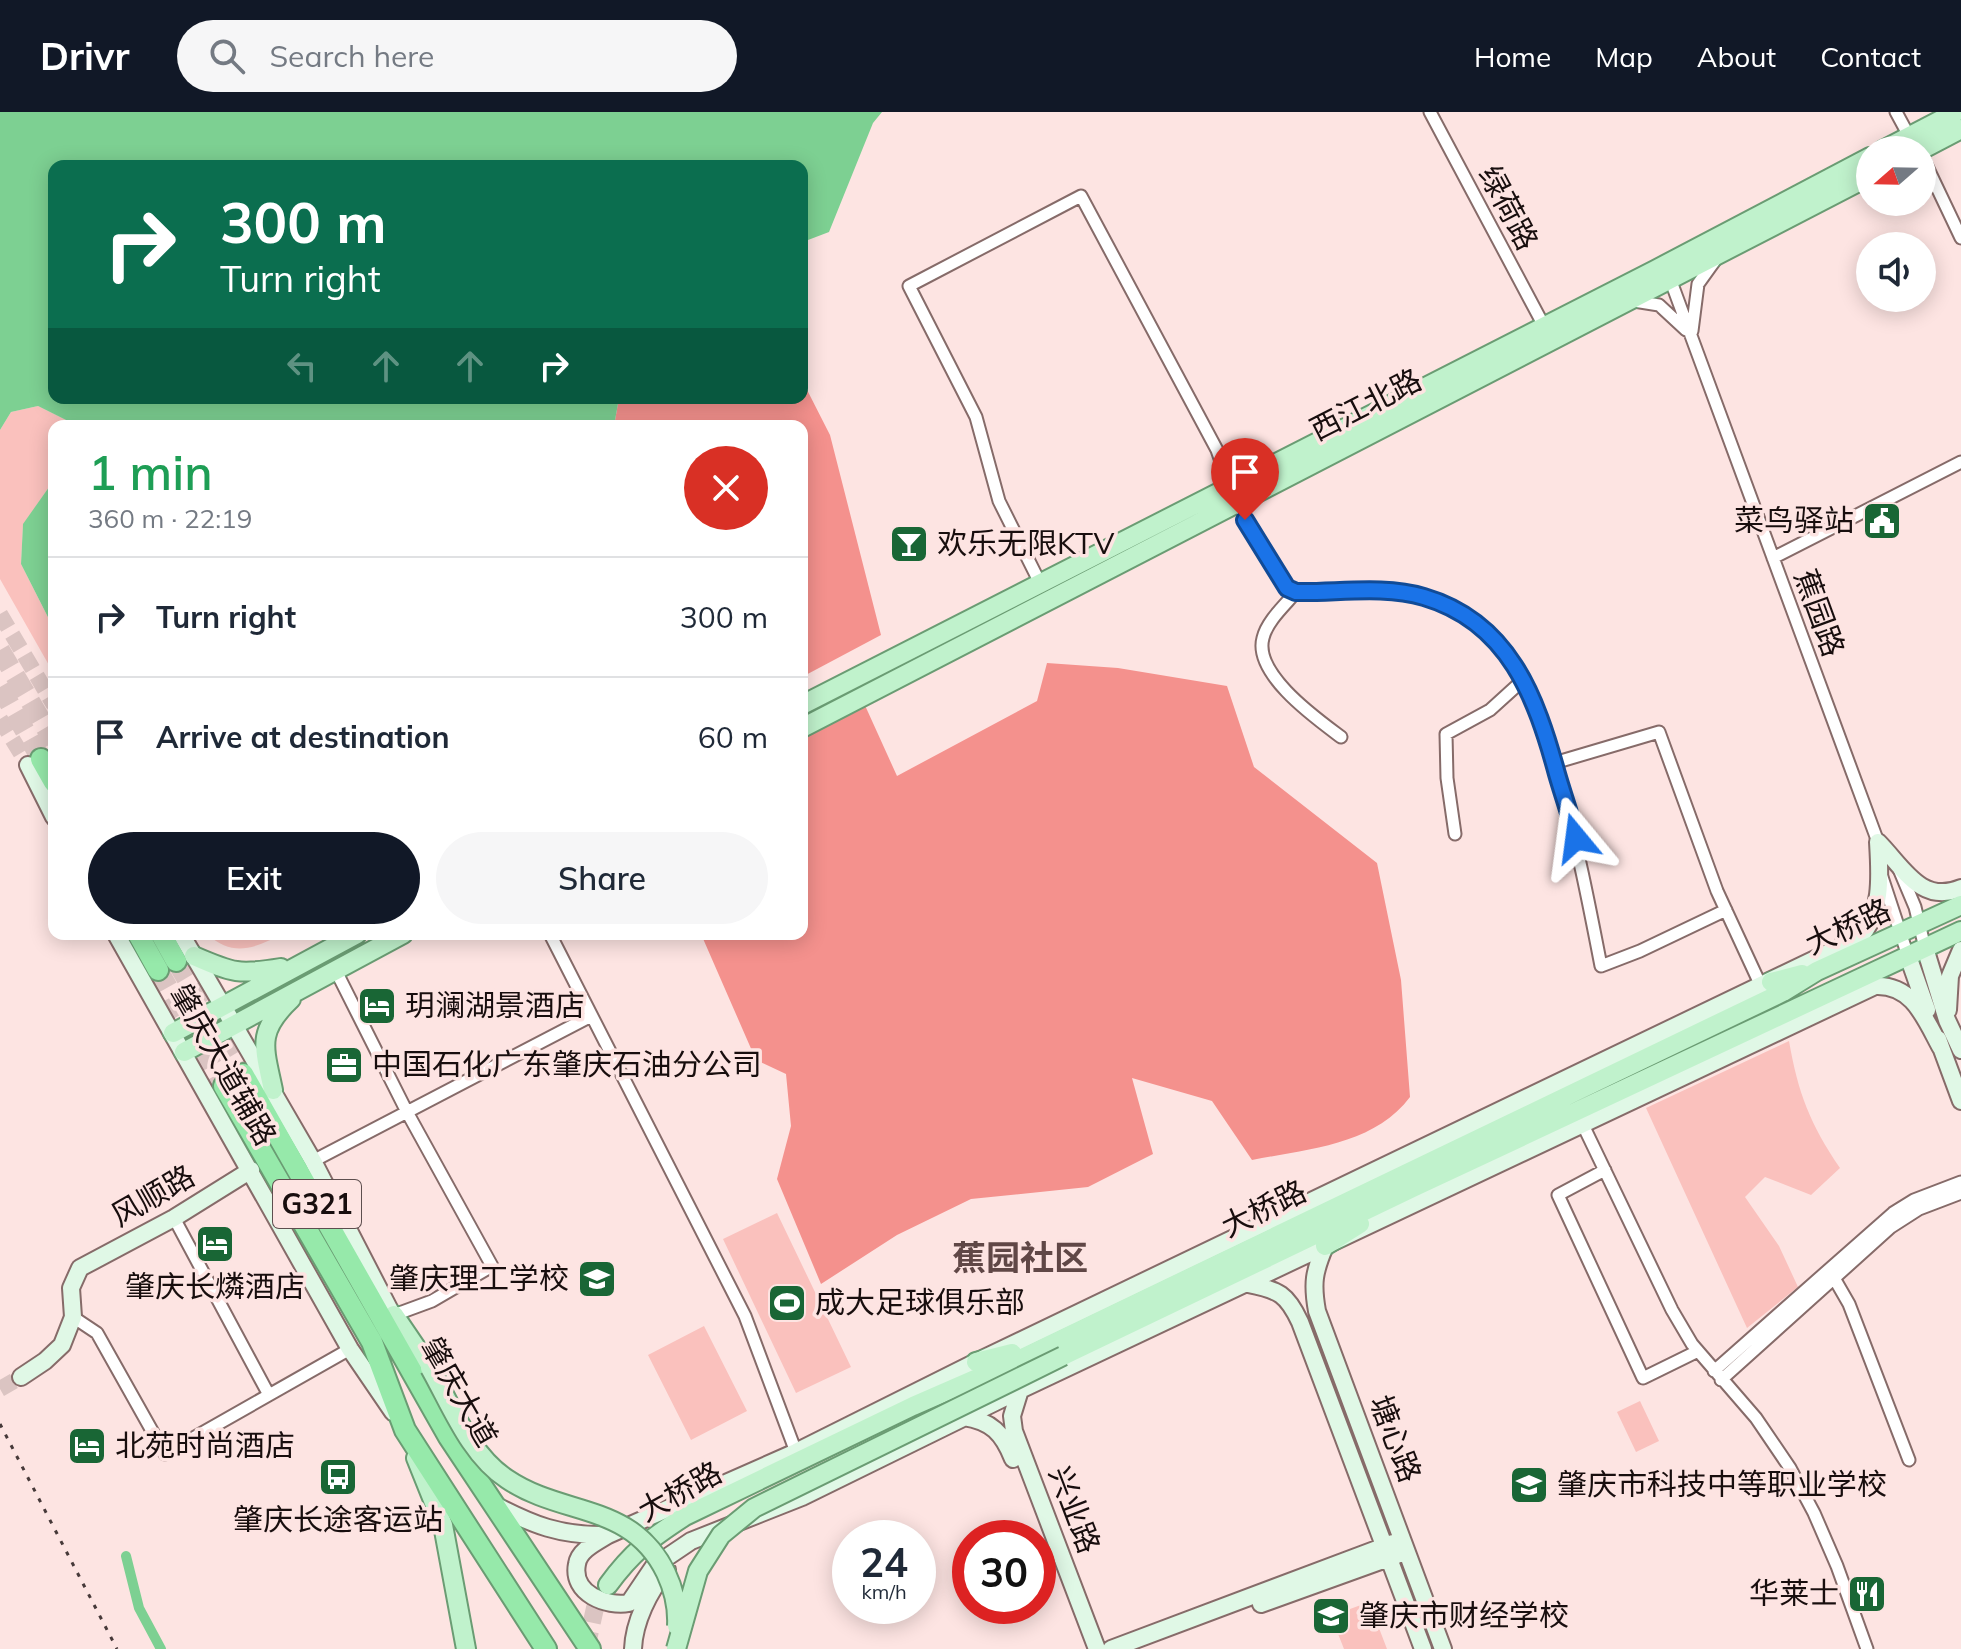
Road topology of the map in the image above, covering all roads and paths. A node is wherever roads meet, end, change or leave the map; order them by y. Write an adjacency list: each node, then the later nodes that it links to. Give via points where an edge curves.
1 (1430, 112): 17 (street, 绿荷路)
2 (1896, 112): 5 (street)
3 (1956, 112): 6 (main road)
4 (1961, 129): 7 (main road)
5 (1910, 136)
6 (1929, 136)
7 (1936, 139)
8 (1856, 166): 11 (main road, 西江北路)
9 (1856, 182): 11 (main road, 西江北路)
10 (1936, 186): 12 (street)
11 (1762, 223): 13 (main road, 西江北路); 14 (main road, 西江北路)
12 (1961, 238)
13 (1721, 253): 14 (main road, 西江北路); 18 (street, via 1698,284)
14 (1667, 272): 15 (main road, 西江北路); 16 (main road, 西江北路); 18 (street, 蕉园路)
15 (1628, 301): 16 (main road, 西江北路); 18 (street, via 1659,305)
16 (1603, 305): 17 (main road, 西江北路); 20 (main road, 西江北路)
17 (1544, 326): 20 (main road, 西江北路)
18 (1692, 336): 21 (street, 蕉园路)
19 (1961, 462): 21 (street)
20 (1234, 495): 22 (main road, 西江北路); 22 (street, via 1217,450 1081,196 909,286 976,417 999,501); 23 (street, via 1287,588); 24 (main road, 西江北路)
21 (1773, 558): 34 (street, 蕉园路)
22 (1040, 583): 24 (main road, 西江北路)
23 (1296, 592): 25 (street, via 1387,591 1424,597 1461,613 1490,634); 28 (street, via 1266,630 1263,653 1292,700)
24 (975, 627): 26 (main road, 西江北路); 27 (main road, 西江北路)
25 (1523, 680): 30 (street); 33 (street, via 1490,710 1446,734)
26 (808, 702)
27 (808, 724)
28 (1341, 737)
29 (34, 762): 31 (highway); 32 (street)
30 (1554, 763): 39 (street, via 1659,732); 39 (street, via 1575,834 1601,966)
31 (48, 776)
32 (48, 800)
33 (1455, 834)
34 (1878, 842): 35 (street); 36 (street)
35 (1893, 858): 37 (street, via 1929,892); 40 (street)
36 (1880, 872): 42 (street); 57 (street, via 1872,918 1859,938)
37 (1961, 888)
38 (1961, 905): 40 (main road, 大桥路)
39 (1726, 910): 57 (street)
40 (1920, 925): 42 (main road, 大桥路); 51 (street)
41 (1961, 931): 51 (main road, 大桥路)
42 (1901, 933): 51 (street); 55 (main road, 大桥路)
43 (119, 940): 62 (street, 肇庆大道辅路)
44 (146, 940): 52 (highway)
45 (164, 940): 52 (highway)
46 (180, 940): 52 (street, 肇庆大道辅路)
47 (346, 940): 53 (main road)
48 (391, 940): 54 (main road)
49 (553, 940): 59 (street)
50 (1961, 950): 60 (street, via 1950,976)
51 (1917, 952): 60 (street); 63 (street); 64 (main road, 大桥路)
52 (176, 962): 53 (main road, via 247,974); 58 (street, 肇庆大道辅路)
53 (296, 966): 56 (main road); 58 (main road)
54 (335, 969): 56 (main road); 73 (street)
55 (1817, 971): 57 (main road); 74 (main road, 大桥路)
56 (306, 984): 61 (main road); 71 (main road, via 267,1031 264,1044)
57 (1766, 984): 69 (street)
58 (224, 1005): 61 (street, 肇庆大道辅路); 62 (main road)
59 (591, 1016): 73 (street); 101 (street, via 745,1316)
60 (1947, 1020): 65 (street)
61 (235, 1024): 66 (main road); 71 (street, 肇庆大道辅路)
62 (173, 1033): 66 (street, 肇庆大道辅路)
63 (1941, 1048): 68 (street, via 1909,995 1875,986); 72 (street)
64 (1707, 1049): 68 (main road); 80 (main road, 大桥路)
65 (1961, 1050)
66 (184, 1052): 77 (street, 肇庆大道辅路)
67 (243, 1074): 97 (highway, 肇庆大道 / G321)
68 (1676, 1080): 75 (street)
69 (1552, 1085): 74 (main road); 93 (street)
70 (224, 1086): 100 (highway, 肇庆大道 / G321, via 372,1342)
71 (273, 1090): 76 (street, 肇庆大道辅路)
72 (1961, 1101)
73 (407, 1112): 76 (street); 87 (street, via 492,1266 432,1301)
74 (1507, 1123): 89 (main road, 大桥路)
75 (1583, 1125): 78 (street); 83 (street)
76 (313, 1161): 87 (street, 肇庆大道辅路)
77 (251, 1170): 82 (street, 风顺路); 91 (street, 肇庆大道辅路)
78 (1605, 1170): 92 (street, via 1672,1310); 92 (street, via 1558,1195 1643,1378)
79 (1961, 1182): 94 (street, via 1893,1213)
80 (1415, 1187): 83 (main road); 90 (main road, 大桥路)
81 (1961, 1193): 84 (street, via 1909,1214)
82 (174, 1218): 88 (street, 风顺路, via 80,1268 71,1288); 98 (street)
83 (1325, 1246): 85 (street); 106 (street, 塘心路, via 1313,1285 1317,1311)
84 (1834, 1278): 94 (street); 102 (street)
85 (1248, 1284): 86 (street); 107 (street, 塘心路, via 1287,1297 1293,1307)
86 (1189, 1310): 90 (main road); 96 (street)
87 (394, 1315): 97 (street, 肇庆大道辅路); 113 (main road, bridge, via 484,1459 507,1479 618,1523 650,1545 673,1588)
88 (73, 1317): 95 (street, via 62,1345); 98 (street, via 97,1333 165,1454)
89 (1085, 1326): 93 (main road); 108 (main road, 大桥路, via 685,1516 628,1558)
90 (1119, 1329): 113 (main road, 大桥路, bridge, via 754,1508 721,1535 698,1571)
91 (350, 1349): 98 (street); 100 (street, 肇庆大道辅路)
92 (1698, 1351): 94 (street)
93 (976, 1362): 101 (street)
94 (1718, 1375): 120 (street, via 1790,1468 1837,1566)
95 (21, 1377)
96 (1020, 1390): 99 (street); 115 (street, 兴业路, via 1012,1416 1014,1431)
97 (424, 1393): 103 (highway, 肇庆大道 / G321)
98 (269, 1395)
99 (964, 1417): 105 (street, via 802,1497); 114 (street, 兴业路, via 982,1420 1006,1441)
100 (405, 1430): 109 (main road, via 443,1525); 110 (highway, 肇庆大道 / G321)
101 (796, 1452): 104 (street)
102 (1909, 1460)
103 (493, 1504): 104 (street, via 543,1528); 111 (highway, 肇庆大道 / G321)
104 (608, 1535): 105 (street, via 584,1551 577,1563 578,1579 591,1595 613,1606 629,1603 654,1566)
105 (691, 1541): 112 (street, via 644,1606)
106 (1404, 1545): 107 (street); 119 (street, 塘心路)
107 (1388, 1552): 116 (street); 117 (street); 118 (street, 塘心路)
108 (608, 1585)
109 (466, 1649)
110 (546, 1649)
111 (590, 1649)
112 (633, 1649)
113 (676, 1649)
114 (1086, 1649)
115 (1097, 1649)
116 (1111, 1649)
117 (1139, 1649)
118 (1423, 1649)
119 (1443, 1649)
120 (1867, 1649)

